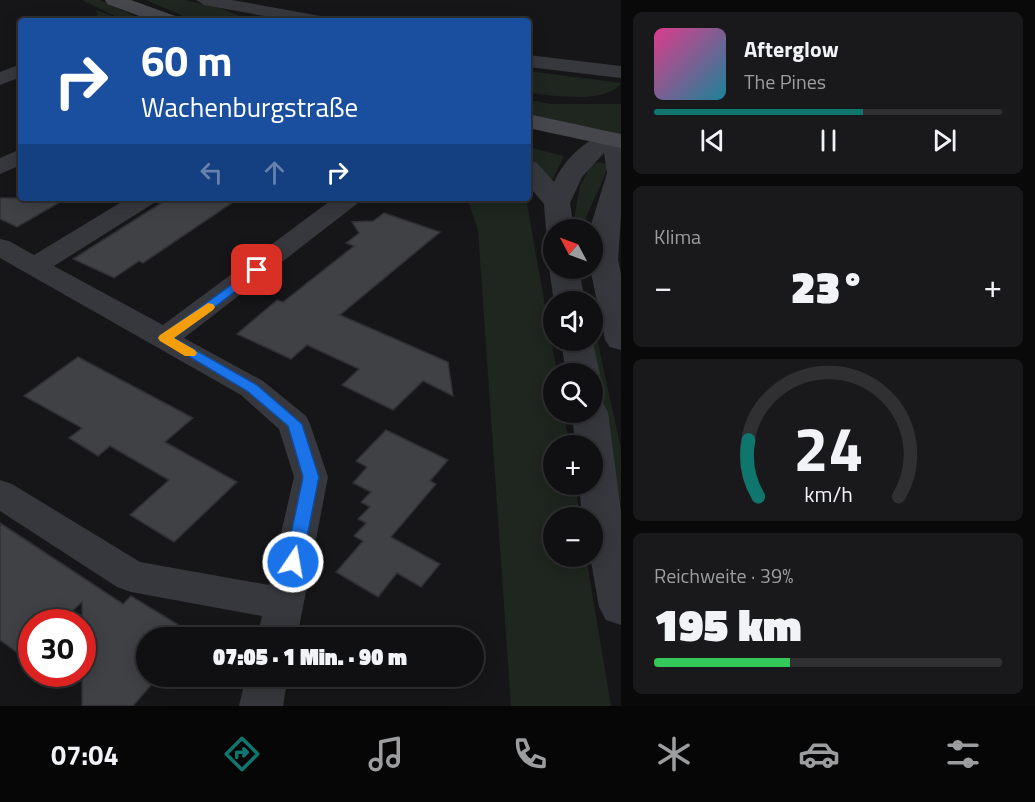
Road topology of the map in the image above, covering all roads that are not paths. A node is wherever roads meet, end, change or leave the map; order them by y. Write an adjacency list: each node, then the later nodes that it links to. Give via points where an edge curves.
1 (114, 0): 5 (main road)
2 (132, 0): 5 (main road)
3 (204, 0): 7 (street)
4 (318, 0): 8 (street)
5 (152, 13): 6 (main road)
6 (164, 18)
7 (290, 18)
8 (296, 18)
9 (531, 61): 11 (street)
10 (18, 71): 12 (street)
11 (621, 72)
12 (0, 79)
13 (531, 122): 15 (main road)
14 (531, 139): 15 (main road)
15 (612, 150): 21 (street, via 570,175); 25 (street, via 620,173 605,225)
16 (18, 158): 17 (street)
17 (0, 167)
18 (531, 173): 21 (street)
19 (140, 201): 24 (street)
20 (345, 201): 26 (street)
21 (559, 216)
22 (0, 247): 24 (street)
23 (621, 253): 25 (street)
24 (34, 267): 26 (street)
25 (607, 282): 27 (street)
26 (165, 338): 31 (street, via 252,388 294,424 311,477)
27 (621, 340)
28 (591, 423): 30 (street, via 602,517)
29 (0, 493): 31 (street, via 131,576)
30 (621, 607)
31 (280, 621)
32 (265, 687): 33 (street)
33 (261, 706)

